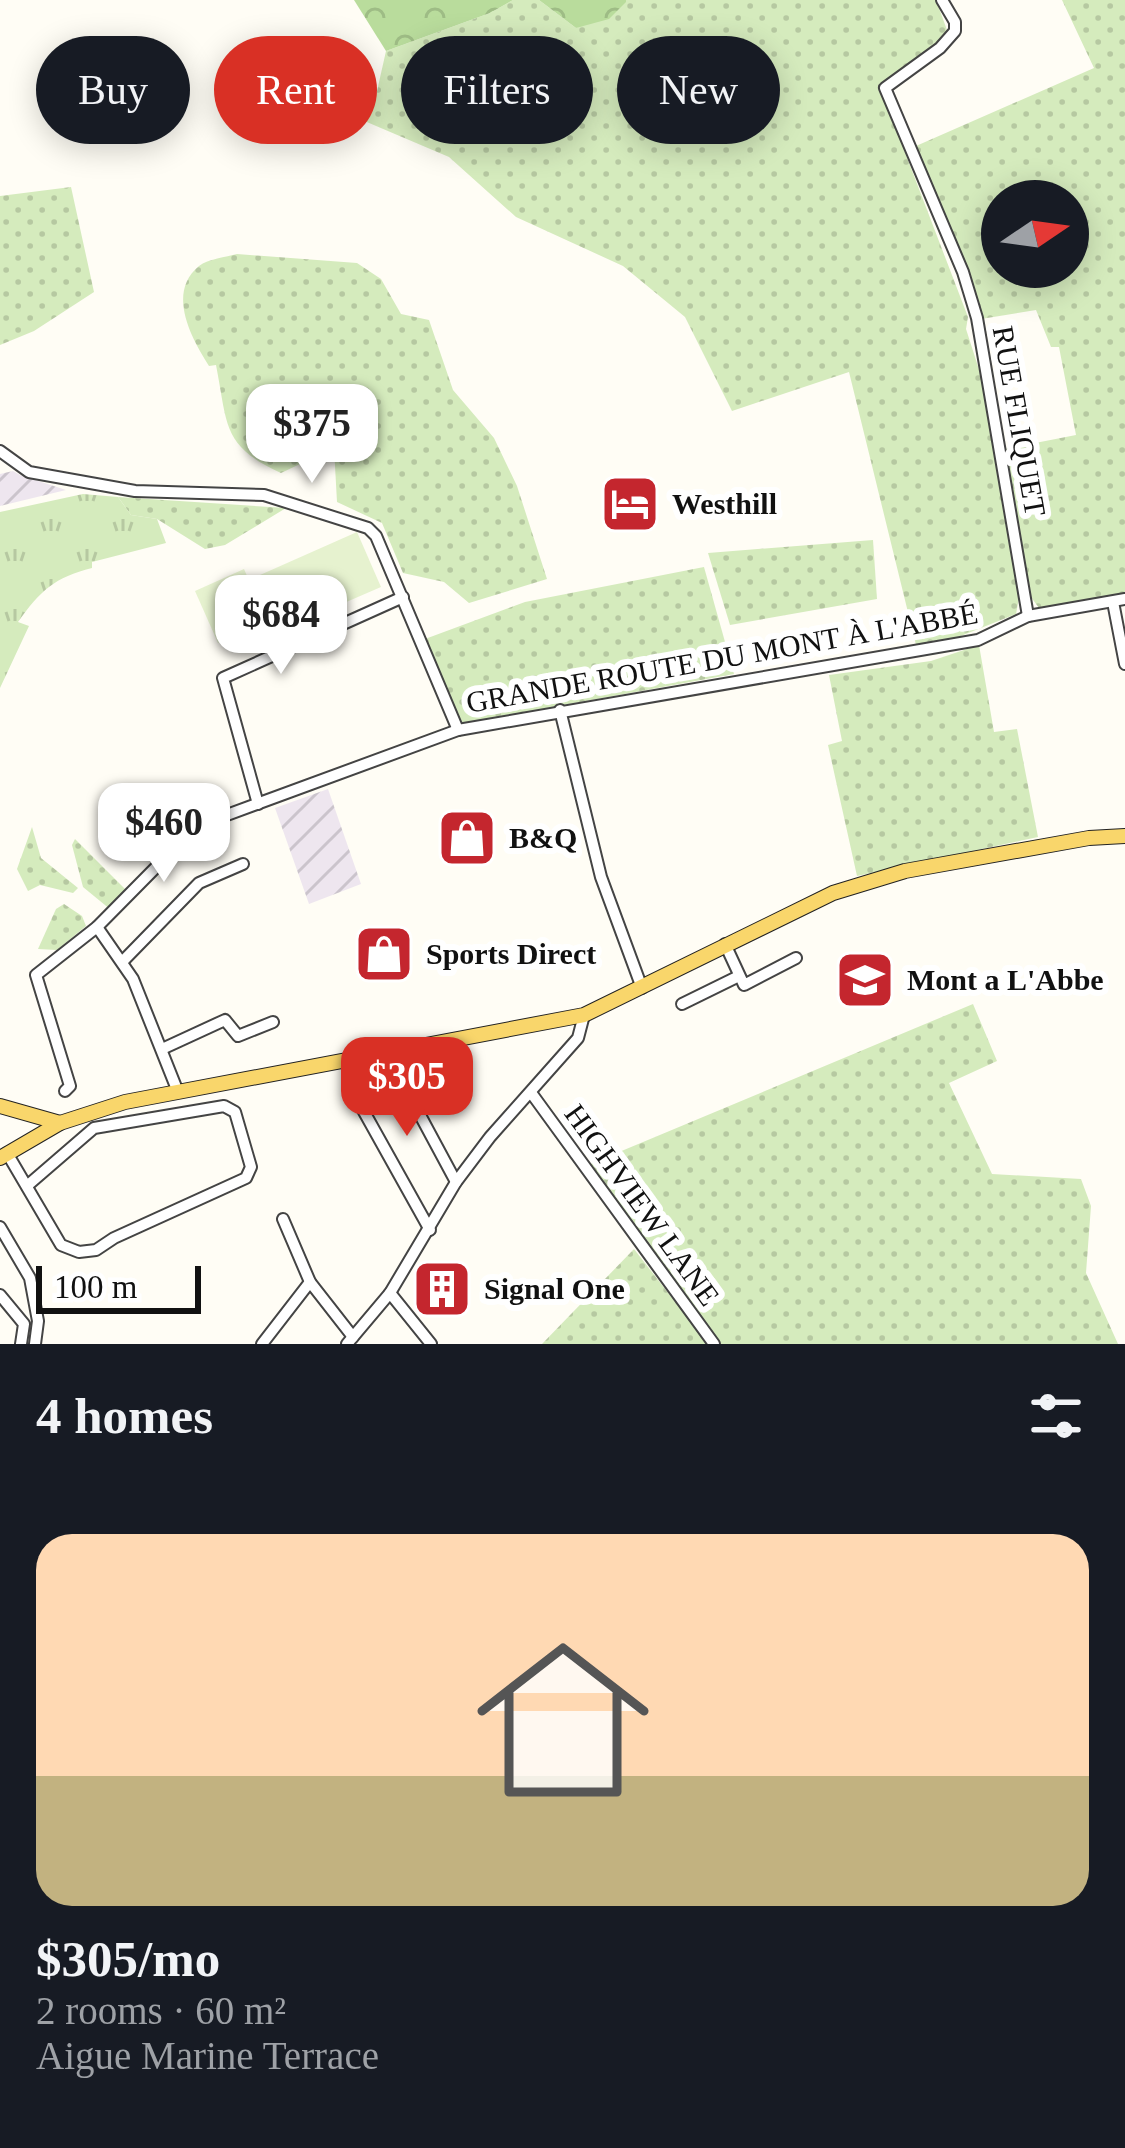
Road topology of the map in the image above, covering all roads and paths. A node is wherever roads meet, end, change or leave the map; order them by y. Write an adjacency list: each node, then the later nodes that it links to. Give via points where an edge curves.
1 (942, 0): 5 (street, RUE FLIQUET, via 955,32 885,88 977,318)
2 (0, 451): 3 (street, via 29,472 135,490 264,495 368,528)
3 (403, 597): 8 (street); 9 (street, via 223,678)
4 (1119, 600): 5 (street, GRANDE ROUTE DU MONT À L'ABBÉ); 6 (street)
5 (1028, 616): 7 (street, GRANDE ROUTE DU MONT À L'ABBÉ, via 978,640)
6 (1125, 664)
7 (560, 710): 8 (street, GRANDE ROUTE DU MONT À L'ABBÉ); 17 (street, via 602,877)
8 (458, 730): 9 (street, GRANDE ROUTE DU MONT À L'ABBÉ)
9 (258, 804): 12 (street, GRANDE ROUTE DU MONT À L'ABBÉ, via 216,819 176,847)
10 (1125, 836): 13 (main road, via 905,871 833,893)
11 (243, 864): 15 (street, via 200,883)
12 (97, 927): 15 (street); 24 (street, GRANDE ROUTE DU MONT À L'ABBÉ, via 36,975 70,1086)
13 (724, 943): 16 (street); 17 (main road)
14 (796, 958): 16 (street, via 744,985)
15 (123, 961): 21 (street)
16 (740, 976): 18 (street)
17 (642, 988): 19 (main road)
18 (682, 1004)
19 (584, 1016): 25 (main road); 26 (street, via 578,1038)
20 (273, 1022): 21 (street, via 238,1036 225,1021)
21 (162, 1049): 25 (street)
22 (398, 1074): 30 (street)
23 (349, 1083): 34 (street)
24 (64, 1091)
25 (178, 1092): 28 (main road)
26 (532, 1094): 30 (street); 43 (street, HIGHVIEW LANE)
27 (0, 1106): 28 (main road)
28 (60, 1123): 29 (main road)
29 (3, 1155): 31 (street)
30 (456, 1182): 34 (street)
31 (28, 1185): 31 (street, via 94,1127 224,1106 235,1112 251,1167 246,1178 79,1252 61,1245)
32 (284, 1219): 35 (street)
33 (0, 1227): 40 (street, via 30,1278)
34 (430, 1230): 36 (street)
35 (310, 1282): 38 (street); 41 (street)
36 (390, 1293): 38 (street); 42 (street)
37 (0, 1295): 39 (street, via 24,1324)
38 (350, 1340)
39 (21, 1344)
40 (35, 1344)
41 (262, 1344)
42 (430, 1344)
43 (714, 1344)

